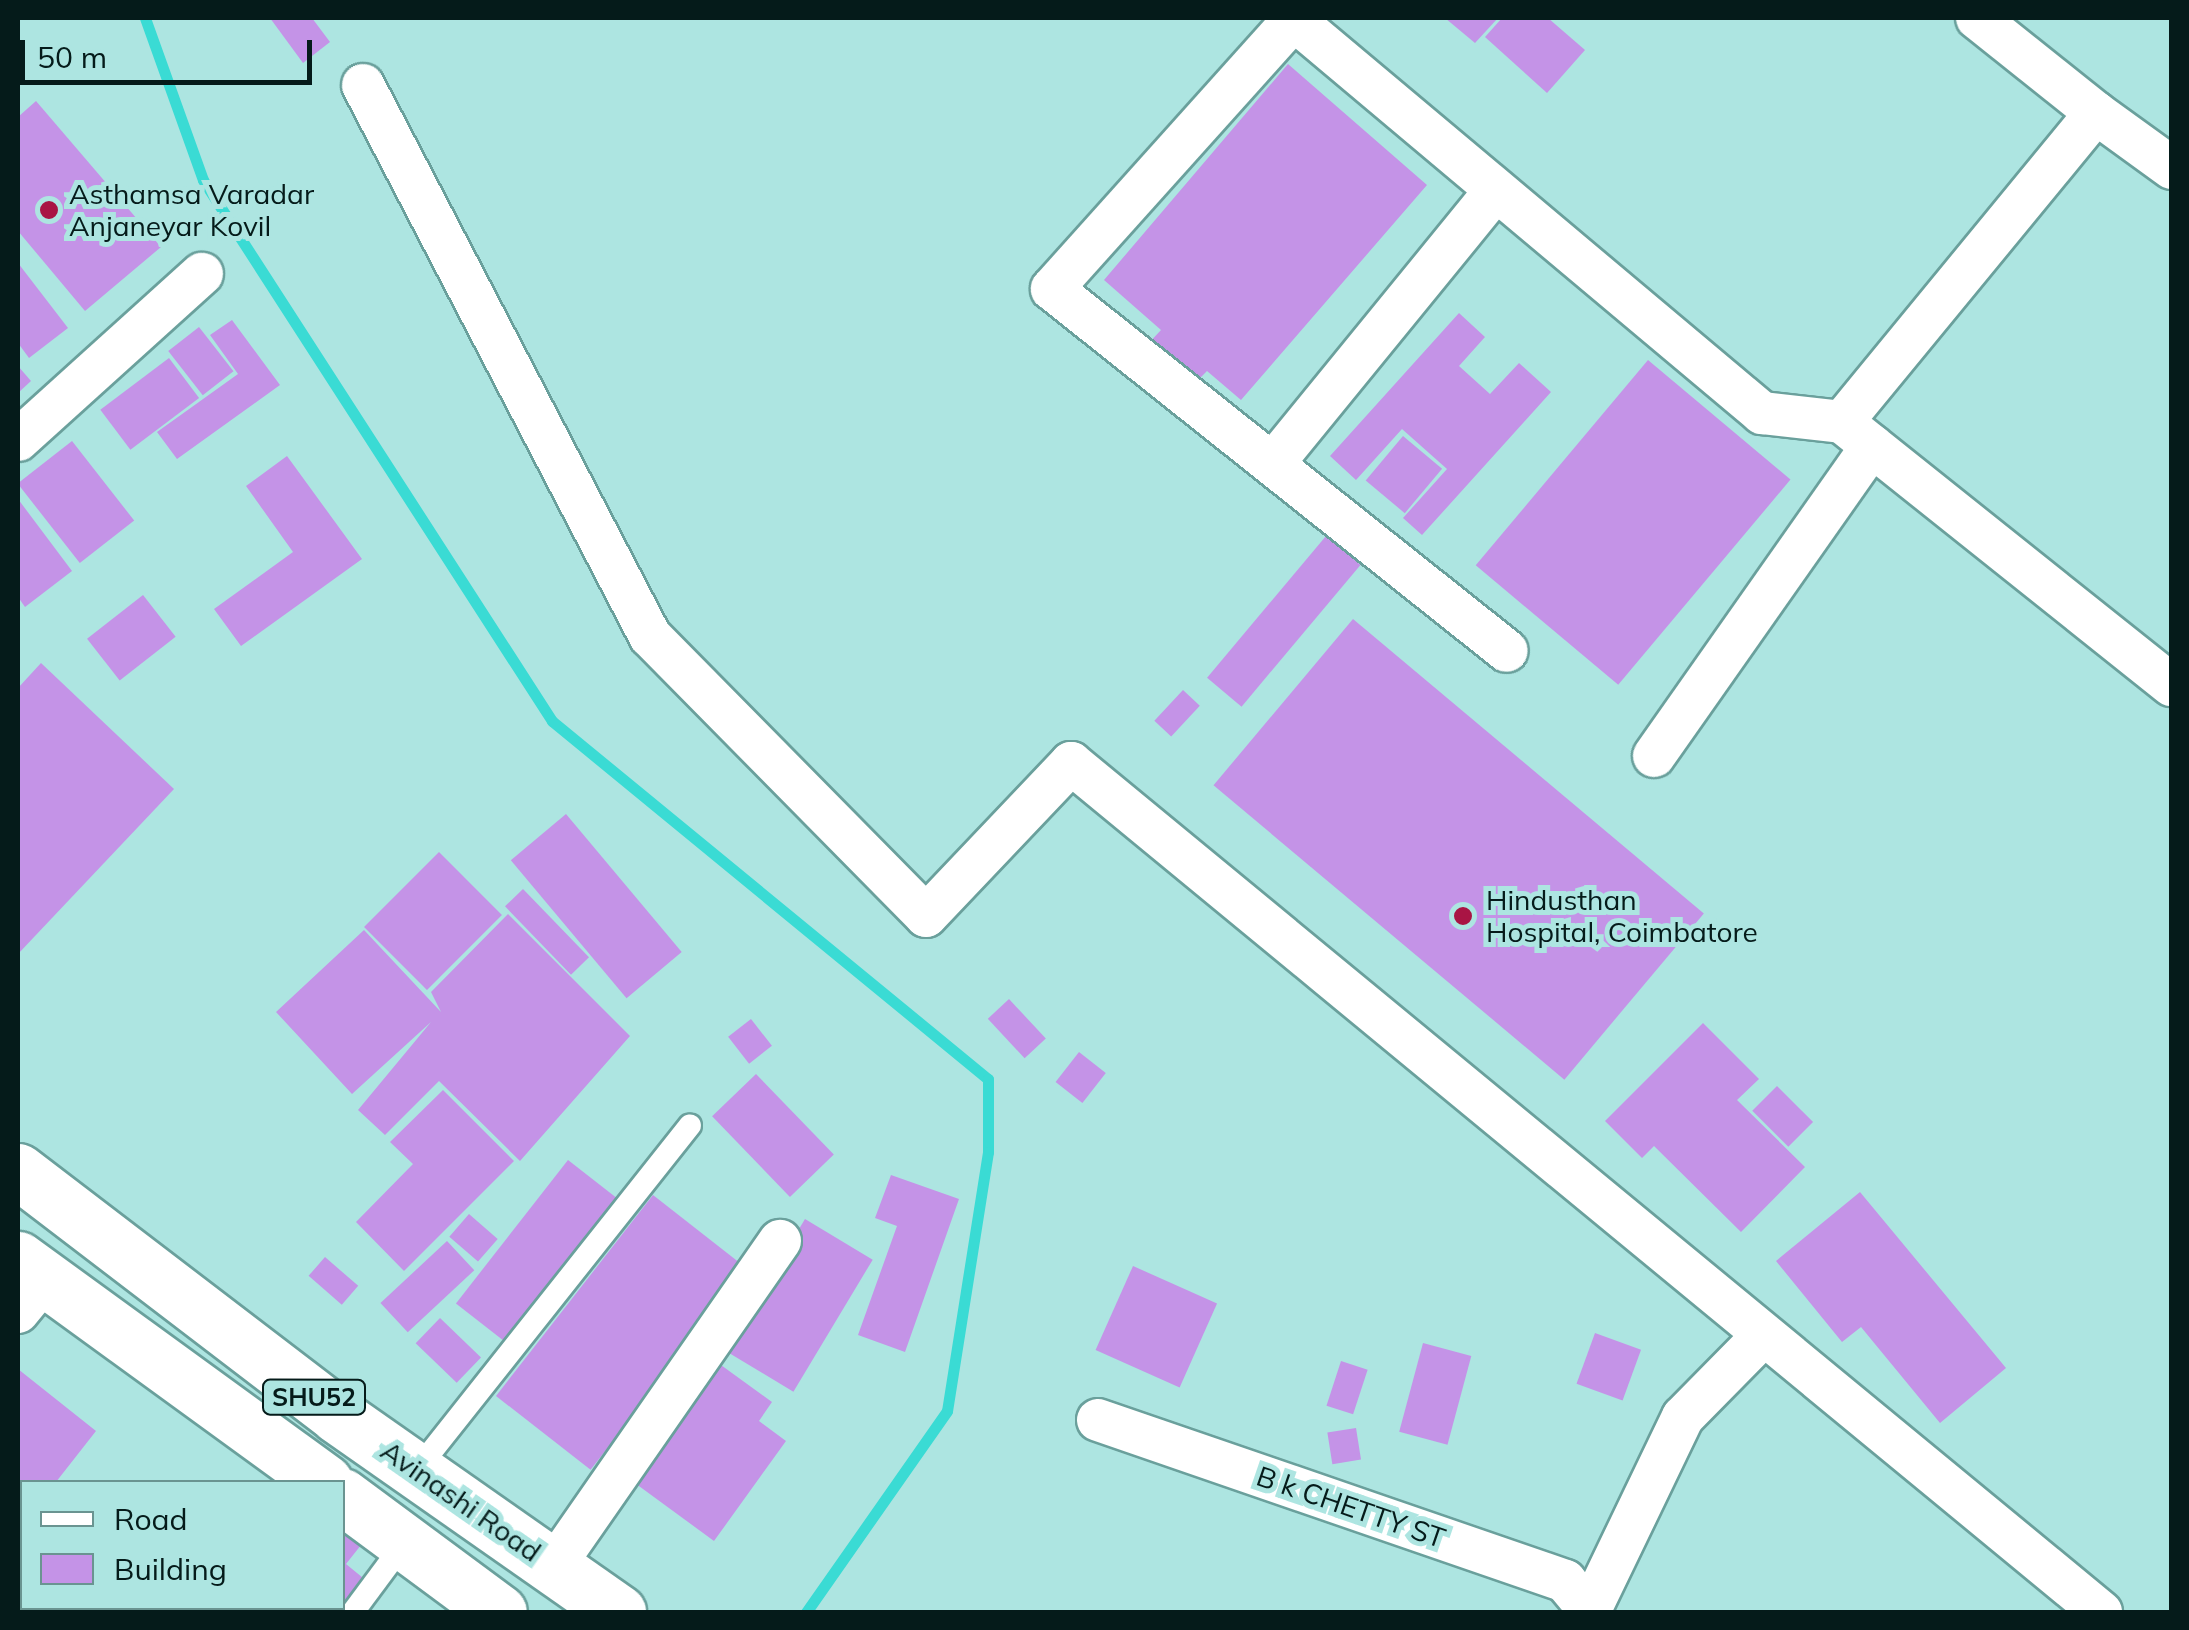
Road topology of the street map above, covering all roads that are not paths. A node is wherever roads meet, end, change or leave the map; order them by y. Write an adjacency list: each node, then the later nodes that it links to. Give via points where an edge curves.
1 (1294, 18): 6 (street); 10 (street, via 1052,289)
2 (1977, 18): 4 (street)
3 (363, 85): 18 (street, via 650,636 926,916 1071,763)
4 (2096, 113): 5 (street); 8 (street)
5 (2172, 168)
6 (1494, 194): 8 (street, via 1762,413); 10 (street)
7 (202, 274): 9 (street)
8 (1857, 434): 12 (street); 13 (street)
9 (18, 440)
10 (1275, 461): 11 (street)
11 (1508, 651)
12 (2172, 685)
13 (1654, 756)
14 (690, 1125): 20 (lane)
15 (18, 1171): 20 (main road, Avinashi Road / SHU52)
16 (780, 1241): 24 (street)
17 (27, 1283): 21 (main road, SHU52)
18 (1764, 1335): 25 (street, via 1682,1417); 29 (street)
19 (1098, 1420): 25 (street, B k CHETTY ST, via 1564,1580)
20 (416, 1471): 24 (main road, Avinashi Road / SHU52)
21 (321, 1480)
22 (345, 1498): 23 (main road)
23 (405, 1542): 26 (lane); 27 (main road)
24 (554, 1566): 28 (main road, Avinashi Road / SHU52)
25 (1591, 1610)
26 (353, 1612)
27 (499, 1612)
28 (618, 1612)
29 (2102, 1612)

